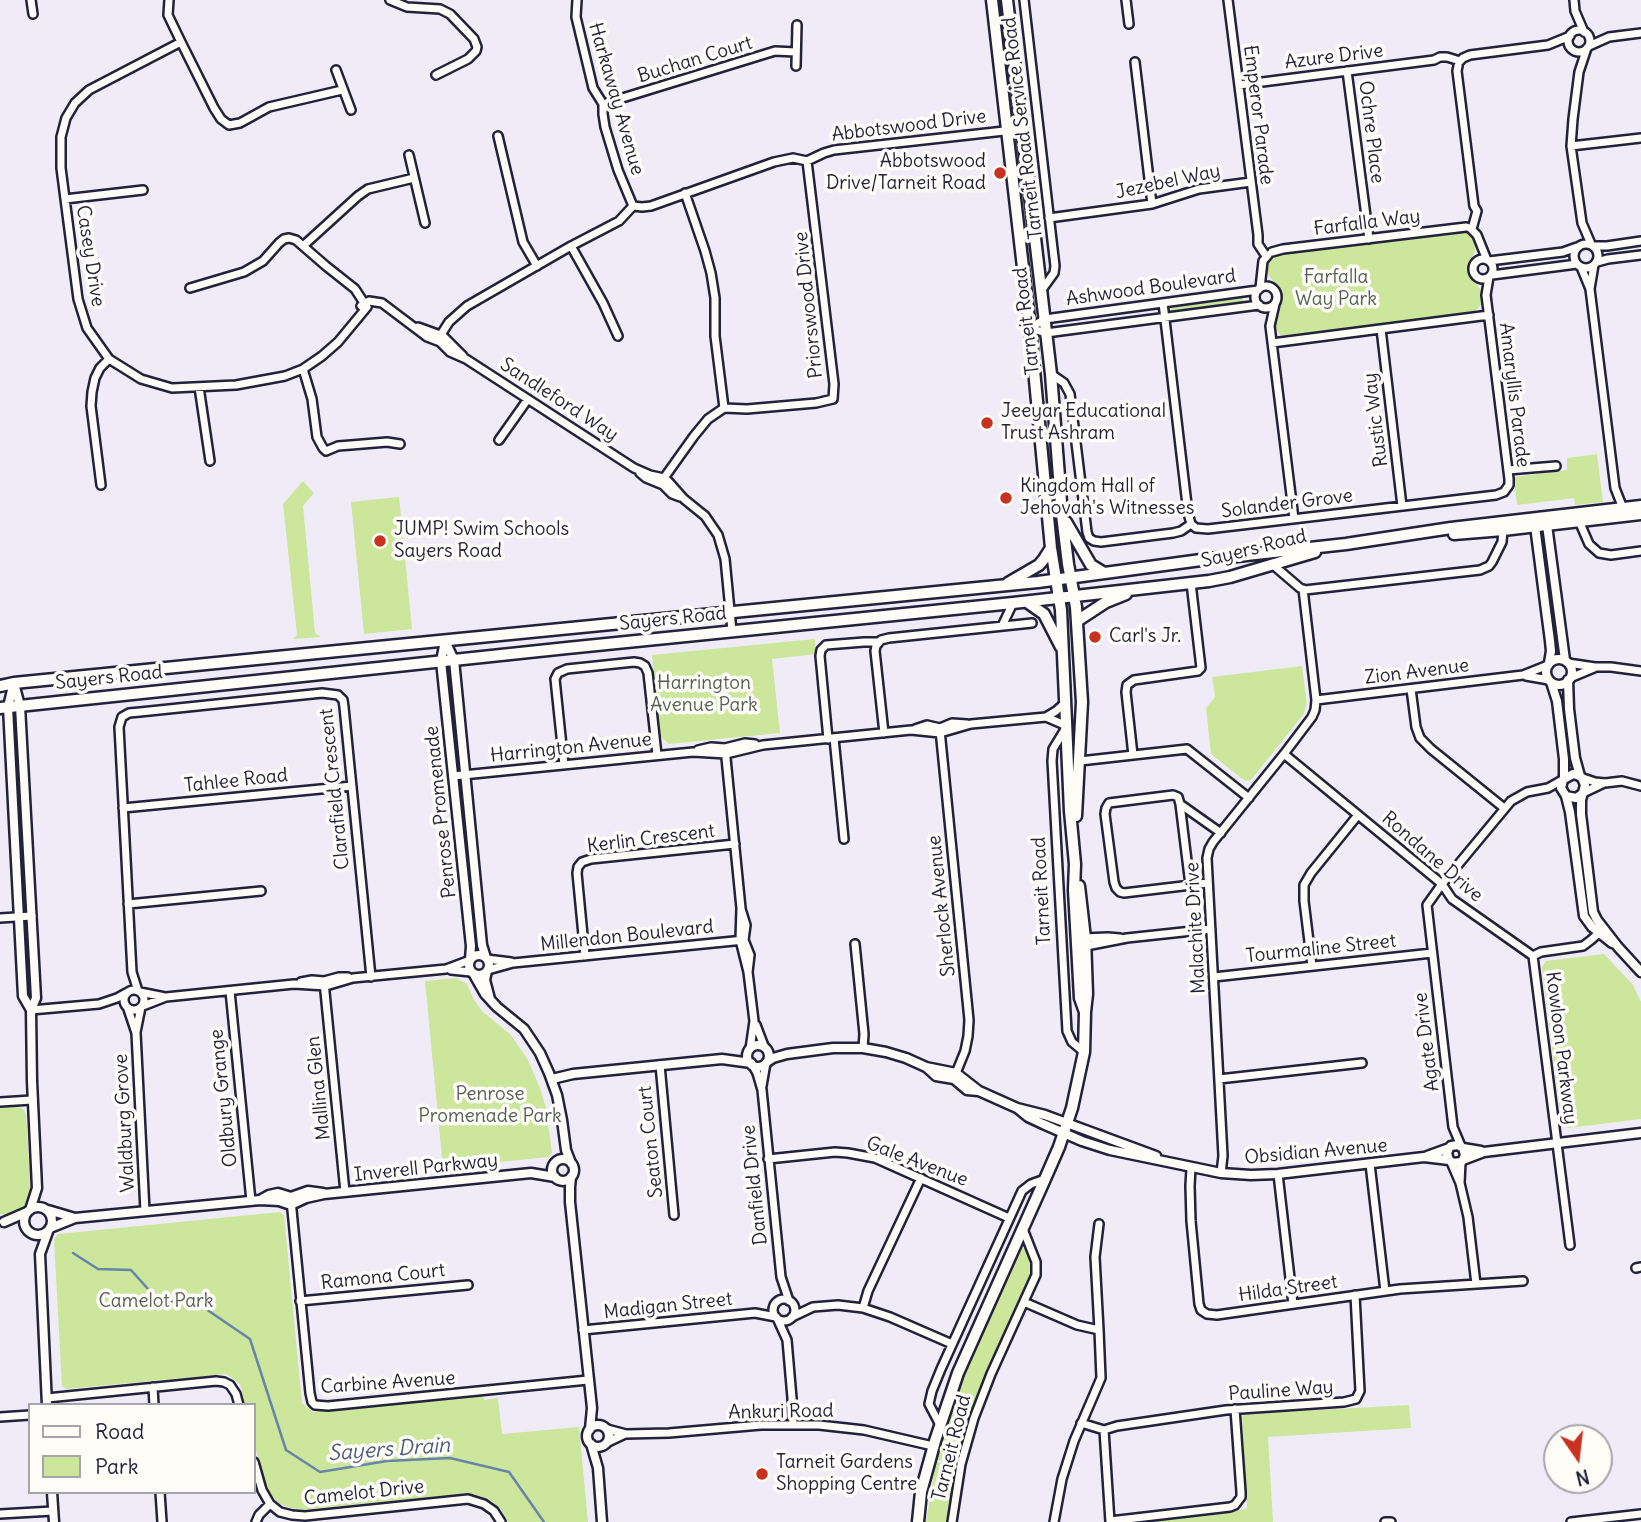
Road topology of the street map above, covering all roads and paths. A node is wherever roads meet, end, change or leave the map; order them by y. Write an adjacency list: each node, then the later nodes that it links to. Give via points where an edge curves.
1 (31, 0): 13 (street)
2 (169, 0): 20 (street, via 168,15)
3 (390, 0): 32 (street, via 407,7 440,9 474,39 476,51 468,59)
4 (577, 0): 35 (street, Harkaway Avenue, via 584,53 593,88)
5 (992, 0): 22 (main road, Tarneit Road)
6 (998, 0): 22 (main road)
7 (1007, 0): 37 (main road, Tarneit Road)
8 (1024, 0): 51 (street, Tarneit Road Service Road)
9 (1126, 0): 14 (street)
10 (1228, 0): 33 (street, Emperor Parade)
11 (1574, 0): 12 (street)
12 (1575, 11): 16 (street); 18 (street)
13 (33, 15)
14 (1129, 24)
15 (797, 25): 25 (street)
16 (1585, 32): 18 (street); 19 (street); 23 (street)
17 (1641, 33): 19 (street)
18 (1570, 35): 21 (street, Azure Drive); 24 (street)
19 (1609, 37): 23 (street)
20 (181, 42): 34 (street, via 214,108 229,125 269,107); 48 (street, Casey Drive, via 89,90 75,103 61,137)
21 (1548, 45): 24 (street, Azure Drive); 27 (street, Azure Drive, via 1470,55)
22 (997, 47): 38 (main road, Tarneit Road)
23 (1588, 47): 24 (street, via 1580,52); 31 (street)
24 (1572, 49): 31 (street)
25 (796, 52): 28 (street); 35 (street, Buchan Court, via 775,51)
26 (1135, 62): 49 (street)
27 (1459, 63): 30 (street, Azure Drive, via 1434,60); 54 (street, via 1474,206)
28 (796, 66)
29 (336, 70): 34 (street)
30 (1347, 71): 33 (street, Azure Drive); 55 (street, Ochre Place)
31 (1579, 72): 41 (street)
32 (436, 75)
33 (1239, 85): 45 (street, Emperor Parade)
34 (342, 90): 36 (street)
35 (603, 104): 50 (street, Harkaway Avenue, via 605,127)
36 (351, 110)
37 (1022, 129): 38 (street, Abbotswood Drive); 76 (main road, Tarneit Road)
38 (1007, 131): 43 (street, Abbotswood Drive, via 834,150); 86 (main road, Tarneit Road)
39 (498, 136): 68 (street, via 523,242)
40 (1641, 138): 41 (street)
41 (1571, 146): 53 (street)
42 (409, 155): 44 (street)
43 (807, 161): 47 (street, Abbotswood Drive, via 774,162); 97 (street, Priorswood Drive, via 833,399)
44 (414, 178): 52 (street); 59 (street, via 368,189)
45 (1251, 182): 49 (street, Jezebel Way, via 1199,189); 62 (street, Emperor Parade, via 1258,235)
46 (143, 190): 48 (street)
47 (685, 193): 50 (street, Abbotswood Drive, via 651,206); 97 (street, via 711,273)
48 (65, 199): 92 (street, Casey Drive, via 78,299 87,328)
49 (1152, 204): 51 (street, Jezebel Way)
50 (633, 206): 60 (street, Abbotswood Drive, via 619,221)
51 (1049, 218): 76 (street, Tarneit Road Service Road, via 1055,271)
52 (425, 223)
53 (1582, 223): 58 (street); 61 (street)
54 (1469, 228): 55 (street, Farfalla Way); 57 (street)
55 (1369, 239): 62 (street, Farfalla Way)
56 (1641, 241): 58 (street)
57 (1479, 243): 64 (street); 65 (street)
58 (1593, 245): 61 (street); 66 (street, via 1598,252)
59 (303, 246): 72 (street, via 284,239 263,261 244,272); 80 (street, via 355,289)
60 (571, 246): 68 (street, Abbotswood Drive); 89 (street)
61 (1578, 246): 64 (street, via 1563,252); 67 (street, via 1574,254)
62 (1269, 254): 69 (street)
63 (1641, 256): 66 (street)
64 (1488, 260): 65 (street); 70 (street, via 1493,269)
65 (1475, 262): 71 (street)
66 (1595, 264): 67 (street, via 1588,268); 75 (street)
67 (1579, 265): 70 (street); 75 (street)
68 (537, 266): 90 (street, Abbotswood Drive, via 463,310)
69 (1263, 268): 73 (street); 74 (street)
70 (1490, 276): 71 (street); 77 (street, Amaryllis Parade)
71 (1477, 278): 77 (street, Amaryllis Parade)
72 (190, 288)
73 (1259, 289): 74 (street); 78 (street, Ashwood Boulevard); 81 (street, via 1255,299)
74 (1274, 289): 79 (street)
75 (1590, 289): 108 (street)
76 (1041, 290): 84 (main road, Tarneit Road)
77 (1486, 295): 82 (street, Amaryllis Parade)
78 (1163, 303): 83 (street); 84 (street, Ashwood Boulevard)
79 (1275, 304): 81 (street); 85 (street)
80 (365, 305): 90 (street, Sandleford Way, via 399,316 427,337); 93 (street, Casey Drive, via 338,342)
81 (1259, 306): 83 (street, Ashwood Boulevard); 85 (street)
82 (1489, 314): 87 (street); 102 (street, Amaryllis Parade)
83 (1165, 317): 88 (street, Ashwood Boulevard); 114 (street)
84 (1045, 318): 86 (street, Ashwood Boulevard); 88 (main road, Tarneit Road)
85 (1270, 326): 91 (street)
86 (1030, 328): 88 (street, Ashwood Boulevard); 117 (main road, Tarneit Road)
87 (1381, 329): 91 (street); 106 (street, Rustic Way)
88 (1046, 332): 94 (main road, Tarneit Road)
89 (618, 336)
90 (442, 338): 96 (street, Sandleford Way)
91 (1272, 343): 111 (street)
92 (109, 359): 95 (street, Casey Drive, via 141,379 172,388); 104 (street, via 95,378 91,406)
93 (303, 369): 95 (street, Casey Drive, via 261,382); 99 (street, via 317,438 326,451 338,446)
94 (1051, 374): 110 (main road, Tarneit Road); 114 (street, Solander Grove, via 1070,394 1090,539 1101,542 1173,533)
95 (199, 387): 100 (street)
96 (528, 399): 98 (street); 103 (street, Sandleford Way, via 650,481)
97 (724, 408): 103 (street, via 694,436)
98 (499, 440)
99 (400, 444)
100 (211, 461)
101 (1556, 466): 102 (street)
102 (1508, 470): 105 (street, Amaryllis Parade, via 1508,487)
103 (665, 482): 131 (street, Sandleford Way, via 672,494 705,516 718,536)
104 (101, 485)
105 (1500, 494): 106 (street, Solander Grove)
106 (1402, 506): 111 (street, Solander Grove)
107 (1641, 506): 108 (main road, Sayers Road)
108 (1619, 512): 109 (main road, Sayers Road); 112 (main road, Sayers Road); 113 (main road, Sayers Road)
109 (1641, 514)
110 (1062, 515): 120 (main road, via 1088,561); 121 (main road, Tarneit Road)
111 (1294, 519): 114 (street, Solander Grove, via 1208,529)
112 (1578, 521): 113 (main road, Sayers Road); 118 (street, via 1599,553)
113 (1541, 523): 115 (main road, Sayers Road); 141 (street); 142 (street)
114 (1191, 524)
115 (1502, 526): 116 (main road, Sayers Road); 126 (street, via 1504,537 1484,569)
116 (1346, 544): 119 (main road, Sayers Road); 120 (main road, Sayers Road)
117 (1051, 548): 122 (main road, Tarneit Road); 124 (main road, via 1038,565)
118 (1641, 551)
119 (1272, 564): 123 (main road, Sayers Road); 126 (street)
120 (1105, 573): 121 (main road, Sayers Road)
121 (1070, 577): 122 (main road, Sayers Road); 127 (main road, Tarneit Road)
122 (1055, 580): 124 (main road, Sayers Road); 128 (main road, Tarneit Road)
123 (1191, 583): 125 (main road, Sayers Road); 163 (street, via 1201,667 1127,685)
124 (1004, 585): 131 (main road, Sayers Road)
125 (1136, 589): 127 (main road, Sayers Road); 132 (main road)
126 (1303, 589): 151 (street)
127 (1074, 596): 128 (main road, Sayers Road); 132 (main road, Tarneit Road)
128 (1059, 598): 129 (main road, Sayers Road); 138 (main road, Tarneit Road)
129 (1027, 602): 130 (main road, Sayers Road); 138 (main road, via 1044,614)
130 (1013, 603): 134 (street); 135 (main road, Sayers Road)
131 (730, 613): 135 (street, Sandleford Way); 136 (main road, Sayers Road)
132 (1077, 621): 164 (main road, Tarneit Road)
133 (1032, 623): 134 (street)
134 (1002, 626): 137 (street)
135 (732, 631): 139 (main road, Sayers Road)
136 (445, 640): 139 (street, Penrose Promenade); 140 (street, Penrose Promenade); 148 (main road, Sayers Road)
137 (878, 642): 158 (street); 159 (street, via 826,645 821,650)
138 (1063, 650): 152 (main road, Tarneit Road)
139 (454, 660): 140 (main road, Sayers Road); 166 (street, Penrose Promenade)
140 (441, 661): 153 (main road, Sayers Road); 167 (street, Penrose Promenade)
141 (1566, 662): 142 (street, via 1556,659); 143 (street); 146 (street, via 1572,670)
142 (1549, 664): 145 (street, Zion Avenue); 147 (street, via 1546,673)
143 (1595, 667): 144 (street); 146 (street)
144 (1641, 671)
145 (1523, 675): 147 (street, Zion Avenue); 150 (street, Zion Avenue)
146 (1569, 679): 147 (street, via 1562,684); 168 (street, via 1569,709)
147 (1550, 681): 169 (street, via 1557,701)
148 (14, 683): 149 (main road, Sayers Road); 153 (street); 154 (street)
149 (0, 686)
150 (1411, 689): 151 (street, Zion Avenue); 179 (street, via 1417,733 1424,743)
151 (1315, 700): 161 (street, Malachite Drive, via 1312,717)
152 (1066, 702): 155 (street); 156 (main road, Tarneit Road)
153 (20, 706): 154 (main road, Sayers Road); 190 (street)
154 (4, 707): 191 (street)
155 (1046, 717): 156 (street, Harrington Avenue); 157 (street, Harrington Avenue)
156 (1067, 726): 184 (main road, Tarneit Road); 228 (street, Tarneit Road, via 1052,753 1053,775 1067,1031)
157 (940, 731): 158 (street, Harrington Avenue); 234 (street, Sherlock Avenue, via 969,1020 965,1051)
158 (884, 733): 159 (street, Harrington Avenue)
159 (831, 739): 160 (street, Harrington Avenue); 182 (street)
160 (726, 751): 162 (street, Harrington Avenue); 183 (street)
161 (1284, 754): 176 (street, Malachite Drive); 180 (street, Rondane Drive)
162 (657, 755): 165 (street, Harrington Avenue); 165 (street, via 645,666 567,669 555,679)
163 (1133, 755): 164 (street); 176 (street, via 1187,749)
164 (1080, 761): 184 (main road, Tarneit Road)
165 (564, 765): 166 (street, Harrington Avenue)
166 (466, 775): 167 (street, Harrington Avenue); 201 (street, Penrose Promenade)
167 (453, 776): 202 (street, Penrose Promenade)
168 (1581, 777): 169 (street, via 1570,775); 170 (street); 174 (street)
169 (1563, 780): 173 (street); 175 (street)
170 (1605, 783): 172 (street); 174 (street)
171 (352, 786): 178 (street, Tahlee Road); 178 (street, Clarafield Crescent, via 343,700 322,693 124,715 119,727); 211 (street, Clarafield Crescent)
172 (1641, 786)
173 (1540, 790): 175 (street); 179 (street, via 1521,795)
174 (1583, 793): 175 (street, via 1576,798); 194 (street, via 1581,814 1593,912)
175 (1565, 795): 194 (street, via 1583,913 1588,923)
176 (1249, 798): 181 (street, Malachite Drive)
177 (1180, 804): 181 (street); 187 (street); 187 (street, via 1173,795 1109,803 1105,814 1114,882 1120,892)
178 (123, 808): 189 (street, Clarafield Crescent)
179 (1504, 808): 186 (street, Agate Drive)
180 (1358, 815): 186 (street, Rondane Drive); 204 (street, via 1304,885)
181 (1221, 832): 185 (street, Malachite Drive, via 1209,849)
182 (844, 839)
183 (735, 844): 195 (street, via 746,925); 199 (street, Kerlin Crescent, via 582,862 577,873)
184 (1074, 848): 196 (main road, Tarneit Road)
185 (1208, 883): 187 (street); 193 (street, Malachite Drive)
186 (1442, 884): 198 (street, Agate Drive, via 1427,905); 200 (street, Rondane Drive, via 1452,899)
187 (1190, 885)
188 (261, 891): 189 (street)
189 (128, 904): 207 (street, Clarafield Crescent)
190 (32, 916): 191 (street); 221 (street, via 36,998)
191 (20, 917): 192 (street); 221 (street, via 23,996)
192 (0, 918)
193 (1211, 929): 196 (street); 210 (street, Malachite Drive)
194 (1601, 931): 200 (street, via 1583,946); 208 (street)
195 (742, 940): 199 (street, Millendon Boulevard); 222 (street, via 750,955)
196 (1081, 942): 228 (main road, Tarneit Road)
197 (855, 944): 225 (street)
198 (1432, 953): 204 (street, Tourmaline Street); 241 (street, Agate Drive)
199 (585, 956): 203 (street, Millendon Boulevard)
200 (1534, 956): 244 (street, Kowloon Parkway)
201 (487, 958): 202 (street, via 478,955); 203 (street, Millendon Boulevard); 206 (street)
202 (470, 960): 205 (street); 209 (street)
203 (513, 963): 206 (street, Millendon Boulevard)
204 (1312, 966): 210 (street, Tourmaline Street)
205 (446, 969): 209 (street); 211 (street)
206 (488, 971): 209 (street); 217 (street, via 485,980)
207 (132, 972): 213 (street, Clarafield Crescent); 215 (street, Clarafield Crescent)
208 (1641, 972)
209 (472, 973): 217 (street)
210 (1213, 976): 236 (street, Malachite Drive)
211 (371, 977): 212 (street, via 339,976)
212 (324, 984): 214 (street, via 307,980); 265 (street, Mallina Glen)
213 (139, 991): 215 (street); 216 (street); 219 (street, via 144,998)
214 (230, 991): 216 (street); 266 (street, Oldbury Grange)
215 (126, 993): 218 (street); 220 (street, via 123,1001)
216 (166, 997): 219 (street)
217 (490, 999): 235 (street, via 524,1029)
218 (99, 1004): 220 (street); 221 (street)
219 (142, 1007): 220 (street); 223 (street, Waldburg Grove)
220 (127, 1008): 223 (street, Waldburg Grove)
221 (31, 1010): 238 (street)
222 (754, 1021): 224 (street); 226 (street)
223 (136, 1033): 271 (street, Waldburg Grove)
224 (764, 1047): 226 (street); 227 (street); 230 (street, via 769,1053)
225 (863, 1048): 227 (street, Obsidian Avenue); 234 (street, Obsidian Avenue, via 894,1054 936,1076)
226 (750, 1049): 229 (street); 232 (street)
227 (797, 1052): 230 (street)
228 (1084, 1052): 240 (main road, Tarneit Road)
229 (722, 1059): 232 (street); 233 (street)
230 (766, 1062): 232 (street); 237 (street, Danfield Drive)
231 (1362, 1063): 236 (street)
232 (751, 1064): 237 (street, Danfield Drive)
233 (660, 1065): 235 (street); 272 (street, Seaton Court)
234 (955, 1076): 240 (street, Obsidian Avenue, via 967,1090)
235 (552, 1079): 243 (street)
236 (1219, 1079): 257 (street, Malachite Drive)
237 (762, 1090): 249 (street, Danfield Drive)
238 (32, 1100): 239 (street); 264 (street)
239 (0, 1102)
240 (1066, 1128): 255 (street, Obsidian Avenue, via 1110,1150); 262 (main road, Tarneit Road)
241 (1453, 1128): 245 (street, Agate Drive); 246 (street, Agate Drive)
242 (1641, 1133): 244 (street)
243 (564, 1138): 252 (street); 253 (street)
244 (1557, 1143): 247 (street); 280 (street, Kowloon Parkway)
245 (1450, 1147): 246 (street); 248 (street, Obsidian Avenue); 250 (street)
246 (1462, 1147): 247 (street); 251 (street)
247 (1484, 1152): 251 (street)
248 (1424, 1157): 250 (street, Obsidian Avenue); 254 (street, Obsidian Avenue)
249 (768, 1159): 261 (street, Gale Avenue, via 848,1153 875,1158); 282 (street, Danfield Drive)
250 (1450, 1161): 251 (street); 263 (street)
251 (1462, 1161): 263 (street)
252 (555, 1163): 253 (street); 256 (street, Inverell Parkway); 260 (street)
253 (571, 1163): 259 (street)
254 (1370, 1164): 258 (street, Obsidian Avenue); 286 (street)
255 (1191, 1168): 257 (street, Obsidian Avenue); 292 (street, Hilda Street, via 1191,1222 1201,1310 1217,1315)
256 (531, 1173): 260 (street, Inverell Parkway); 265 (street, Inverell Parkway)
257 (1221, 1173): 258 (street, Obsidian Avenue)
258 (1278, 1174): 292 (street)
259 (571, 1177): 260 (street, via 564,1181); 268 (street)
260 (556, 1178): 268 (street)
261 (920, 1178): 274 (street, Gale Avenue); 294 (street)
262 (1045, 1179): 274 (street, Tarneit Road, via 1026,1187); 279 (main road, Tarneit Road)
263 (1460, 1183): 284 (street)
264 (37, 1188): 269 (street); 270 (street)
265 (345, 1192): 267 (street, Inverell Parkway)
266 (255, 1201): 267 (street, Inverell Parkway); 271 (street, Inverell Parkway)
267 (291, 1201): 288 (street, Carbine Avenue)
268 (570, 1202): 298 (street)
269 (30, 1210): 270 (street); 275 (street); 277 (street, via 24,1221)
270 (46, 1210): 273 (street, Inverell Parkway); 278 (street, via 52,1219)
271 (145, 1211): 273 (street, Inverell Parkway)
272 (674, 1215)
273 (75, 1218): 278 (street, Inverell Parkway)
274 (1009, 1219): 301 (street, Tarneit Road)
275 (2, 1222): 277 (street)
276 (1100, 1224): 299 (street, via 1095,1257)
277 (27, 1229): 278 (street, via 36,1234); 281 (street)
278 (49, 1229): 281 (street)
279 (1023, 1229): 290 (street, Tarneit Road, via 1037,1267); 313 (main road, Tarneit Road)
280 (1570, 1245)
281 (40, 1254): 304 (street)
282 (781, 1277): 289 (street, Danfield Drive); 291 (street, Danfield Drive)
283 (1523, 1281): 284 (street, Hilda Street)
284 (1476, 1284): 286 (street, Hilda Street)
285 (468, 1285): 288 (street, Ramona Court)
286 (1385, 1291): 287 (street, Hilda Street)
287 (1354, 1295): 292 (street, Hilda Street); 308 (street, Pauline Way, via 1360,1391 1356,1399)
288 (300, 1301): 302 (street, Carbine Avenue, via 311,1398 318,1406)
289 (789, 1301): 291 (street); 293 (street); 297 (street, via 794,1307)
290 (1024, 1302): 299 (street); 335 (street, Tarneit Road, via 974,1418)
291 (775, 1304): 295 (street, Madigan Street); 296 (street)
292 (1293, 1304)
293 (813, 1307): 294 (street); 297 (street)
294 (863, 1308): 301 (street)
295 (755, 1313): 296 (street, Madigan Street); 298 (street, Madigan Street)
296 (776, 1318): 297 (street); 300 (street)
297 (791, 1318): 300 (street)
298 (583, 1330): 302 (street)
299 (1099, 1330): 311 (street, via 1101,1378)
300 (787, 1340): 312 (street)
301 (952, 1344): 313 (street, Tarneit Road, via 930,1399)
302 (588, 1380): 307 (street)
303 (153, 1387): 304 (street); 305 (street); 306 (street, via 224,1382)
304 (47, 1401)
305 (155, 1403)
306 (238, 1403)
307 (592, 1408): 314 (street); 315 (street)
308 (1235, 1409): 316 (street, Pauline Way); 337 (street, via 1241,1497 1235,1505)
309 (28, 1415): 310 (street)
310 (0, 1417)
311 (1081, 1423): 316 (street); 336 (street, via 1062,1479)
312 (793, 1424): 317 (street, Ankuri Road); 320 (street, Ankuri Road, via 856,1429)
313 (940, 1424): 320 (main road, Tarneit Road)
314 (605, 1428): 315 (street, via 597,1425); 317 (street, Ankuri Road); 318 (street)
315 (590, 1429): 319 (street)
316 (1104, 1430): 337 (street)
317 (626, 1434): 318 (street, Ankuri Road)
318 (607, 1443): 319 (street); 321 (street)
319 (591, 1444): 321 (street)
320 (933, 1446): 334 (main road, Tarneit Road)
321 (598, 1468): 333 (street)
322 (256, 1470): 325 (street)
323 (52, 1494): 326 (street)
324 (160, 1494): 330 (street)
325 (270, 1504): 331 (street); 332 (street, Camelot Drive, via 292,1516 349,1516 468,1499 484,1504)
326 (53, 1511): 327 (street); 329 (street)
327 (0, 1514)
328 (1641, 1514): 338 (street)
329 (54, 1522)
330 (162, 1522)
331 (256, 1522)
332 (501, 1522)
333 (602, 1522)
334 (918, 1522)
335 (952, 1522)
336 (1054, 1522)
337 (1110, 1522)
338 (1571, 1522)

